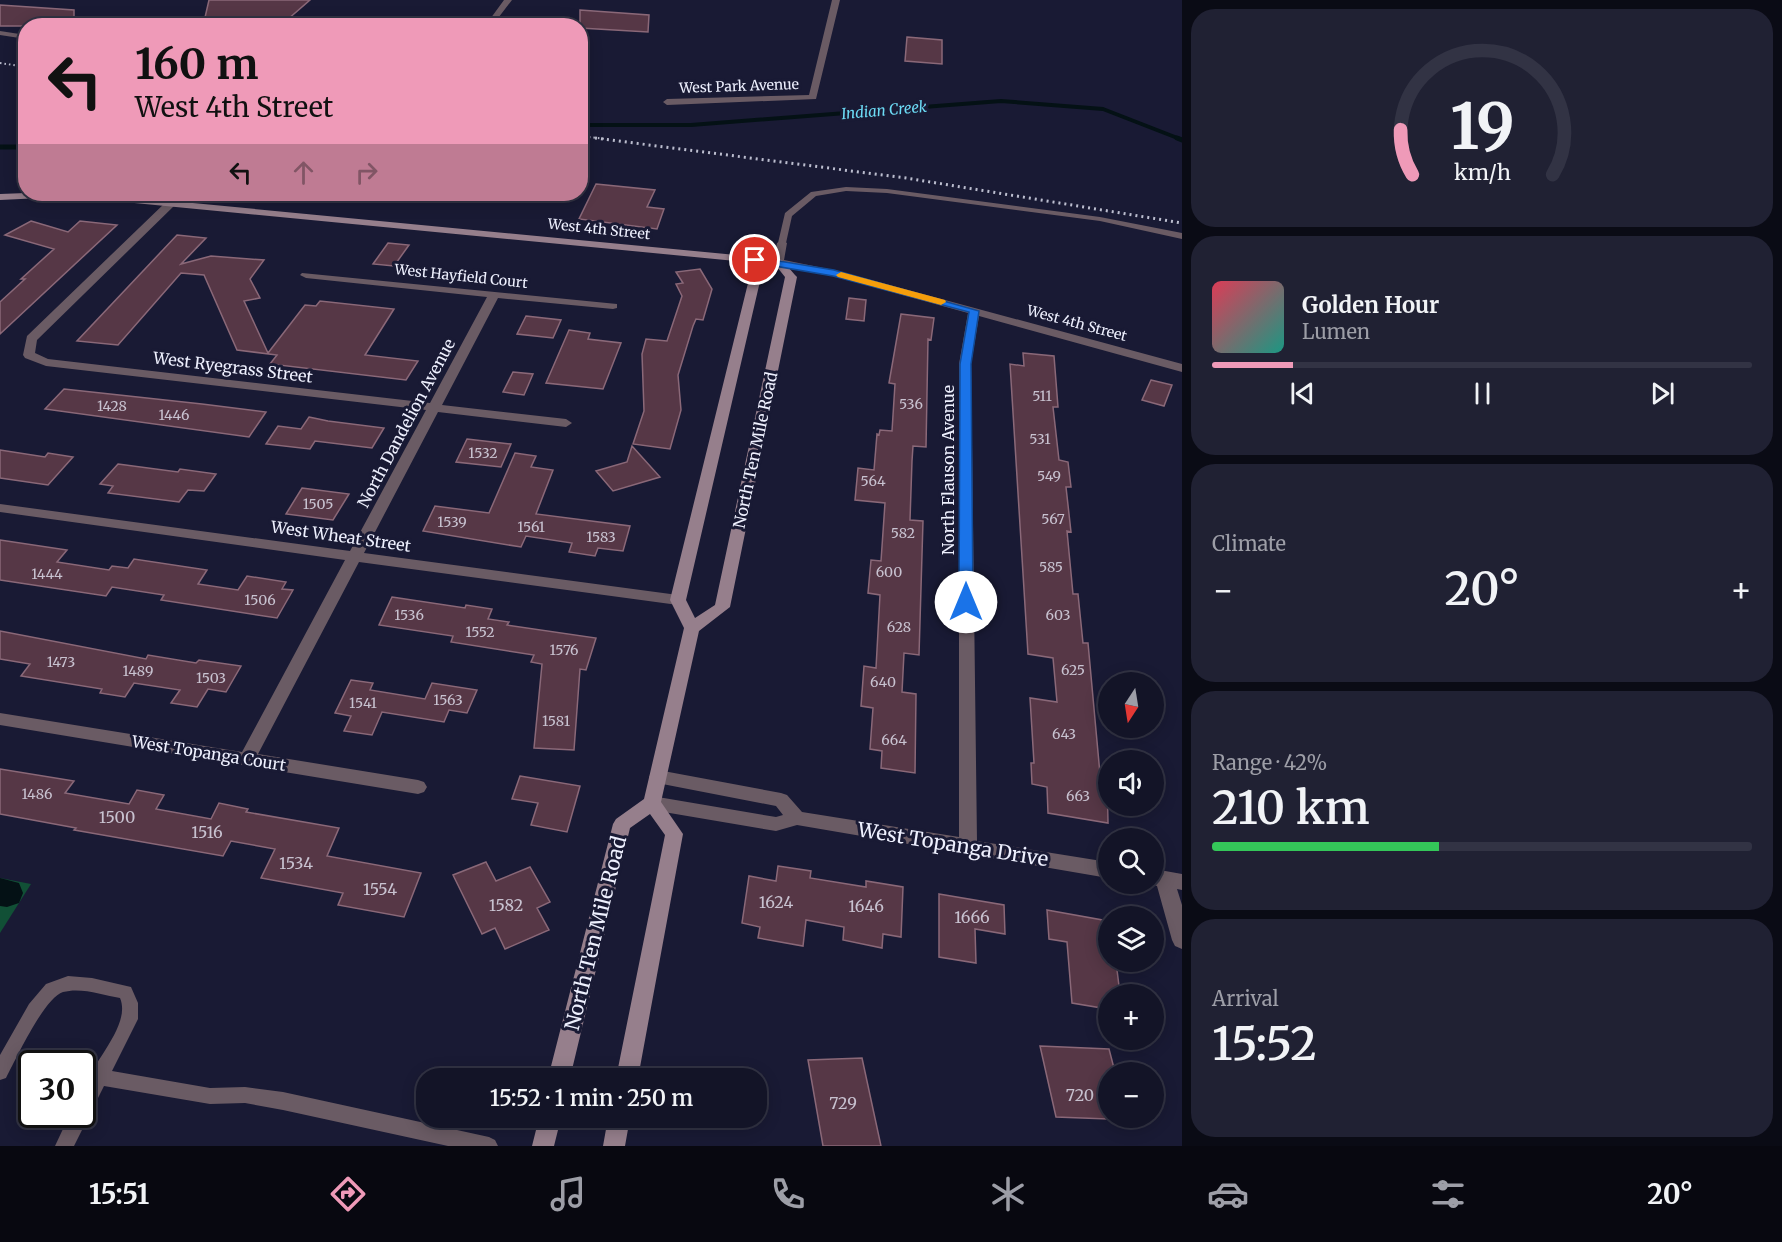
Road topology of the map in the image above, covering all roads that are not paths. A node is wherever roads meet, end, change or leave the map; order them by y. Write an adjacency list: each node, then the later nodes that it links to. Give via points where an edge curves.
1 (508, 0): 3 (street)
2 (836, 0): 6 (street, West Park Avenue, via 813,97)
3 (494, 18)
4 (0, 33): 5 (street)
5 (18, 36)
6 (667, 102)
7 (18, 196): 8 (main road, West 4th Street)
8 (0, 197)
9 (147, 201): 10 (main road, West 4th Street)
10 (171, 203): 13 (main road, West 4th Street); 19 (street, West Ryegrass Street, via 31,339 29,355 46,362)
11 (1182, 236): 12 (lane, via 1100,219 846,189 814,194 788,215)
12 (782, 243): 13 (street)
13 (778, 262): 17 (street, West 4th Street); 23 (main road, via 756,275); 24 (main road, North Ten Mile Road, via 790,277 722,607)
14 (306, 275): 15 (street, West Hayfield Court)
15 (495, 294): 16 (street, West Hayfield Court); 19 (street, North Dandelion Avenue)
16 (613, 306)
17 (974, 311): 18 (street, West 4th Street); 31 (street, North Flauson Avenue, via 965,364)
18 (1182, 368)
19 (434, 408): 20 (street, West Ryegrass Street); 22 (street, North Dandelion Avenue)
20 (566, 423)
21 (0, 508): 22 (street, West Wheat Street)
22 (355, 556): 23 (street, West Wheat Street); 26 (street, North Dandelion Avenue)
23 (678, 600): 24 (main road)
24 (692, 628): 27 (main road)
25 (0, 719): 26 (street, West Topanga Court)
26 (247, 759): 28 (street, West Topanga Court)
27 (658, 777): 29 (main road); 30 (street, via 782,800)
28 (418, 787)
29 (652, 802): 30 (street, West Topanga Drive, via 776,824); 35 (main road, North Ten Mile Road, via 622,824); 36 (main road, via 674,834)
30 (797, 818): 31 (street, West Topanga Drive)
31 (968, 846): 32 (street, West Topanga Drive)
32 (1098, 868)
33 (1167, 879): 34 (street)
34 (1182, 940)
35 (561, 1068)
36 (629, 1068)
37 (0, 1072): 38 (lane, via 44,996 58,985 74,984 125,992 130,1003 130,1019)
38 (100, 1077): 39 (lane); 44 (lane, via 210,1096 245,1095 283,1101)
39 (96, 1084)
40 (73, 1128): 43 (lane)
41 (548, 1128): 45 (main road)
42 (617, 1128): 46 (main road)
43 (64, 1146)
44 (489, 1146)
45 (543, 1146)
46 (614, 1146)

